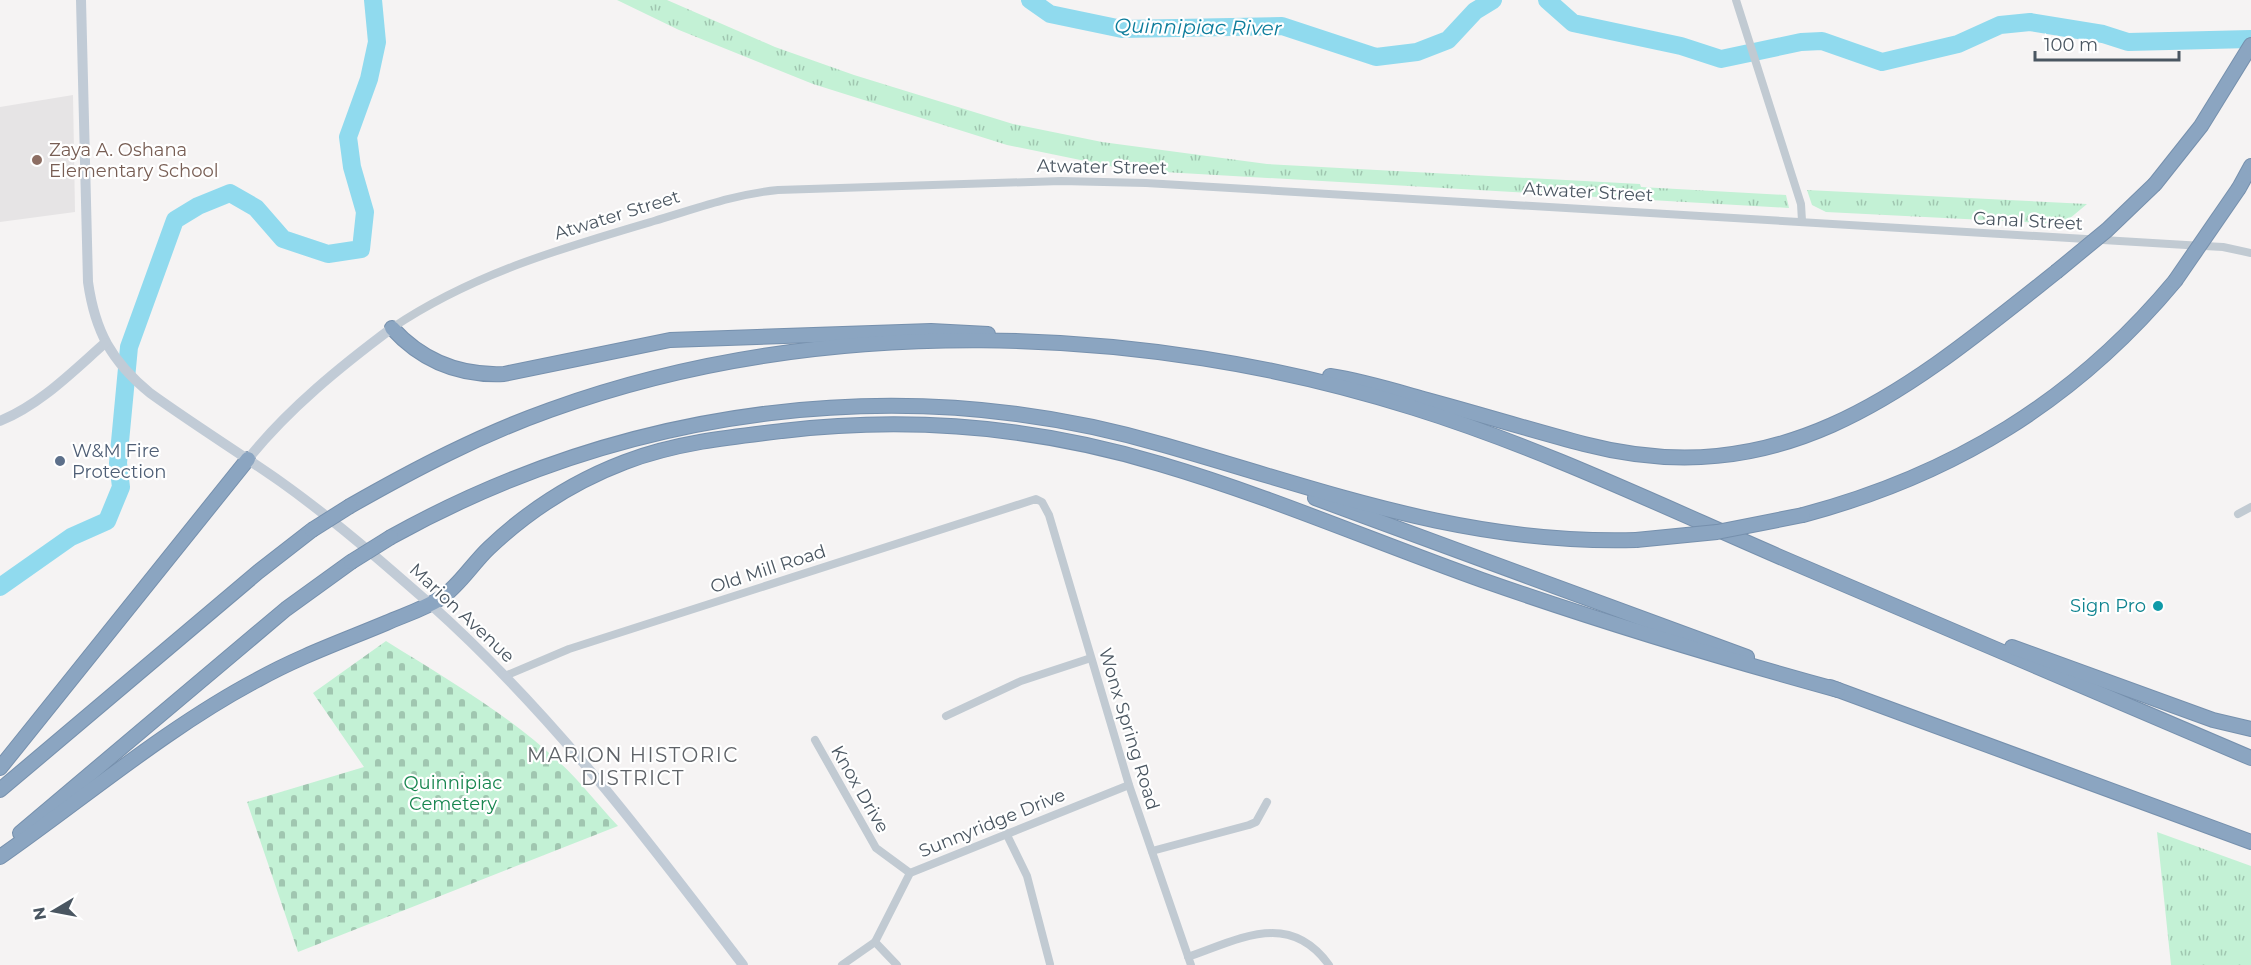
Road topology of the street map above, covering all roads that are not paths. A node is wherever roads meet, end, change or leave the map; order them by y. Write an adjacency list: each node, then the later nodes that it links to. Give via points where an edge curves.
1 (81, 0): 9 (main road, Marion Avenue, via 88,282 96,323)
2 (1736, 0): 5 (street, via 1801,204)
3 (2251, 45): 10 (highway, bridge, via 2201,126 2155,184 2107,230 1912,381 1870,408 1815,433 1736,453 1668,456 1610,450 1359,381)
4 (2251, 166): 12 (highway, bridge, via 2175,281 2131,331 2092,367 2006,431 1944,463 1882,490 1803,515 1717,532 1636,540 1551,539 1463,527 1375,507)
5 (1802, 221): 6 (street, Canal Street, via 2205,246); 7 (street, Atwater Street, via 1114,182 778,190 732,198 521,262 452,293)
6 (2251, 253)
7 (392, 328): 8 (highway, via 439,364 486,375 681,339 956,331); 13 (main road, Atwater Street, via 272,431)
8 (1050, 342): 10 (highway, via 1156,352); 28 (highway, bridge, via 944,341 787,354 683,372 590,396 519,422 450,452 312,530)
9 (105, 343): 11 (main road, via 31,407); 13 (main road, Marion Avenue, via 132,377)
10 (1260, 369): 17 (highway, via 1414,408 1513,443)
11 (0, 421)
12 (1197, 455): 21 (highway); 32 (highway, bridge, via 1127,435 1023,414 916,405 811,407 706,421 603,446 504,482 391,537 351,562 278,615)
13 (248, 459): 18 (main road, Marion Avenue, via 324,515); 26 (highway)
14 (1042, 502): 19 (street, Wonx Spring Road); 20 (street, Old Mill Road, via 1029,499 569,649)
15 (2251, 507): 16 (street)
16 (2238, 514)
17 (1857, 590): 23 (highway, via 2213,720); 25 (highway)
18 (430, 604): 20 (main road, Marion Avenue); 21 (highway, via 449,592 508,531 547,502 639,457 710,440 812,427 949,426 1053,439 1159,463 1485,581 1706,653); 34 (highway, via 240,689)
19 (1091, 658): 22 (street, via 1021,681); 27 (street, Wonx Spring Road)
20 (505, 676): 39 (main road, Marion Avenue, via 598,777)
21 (1838, 690): 31 (highway)
22 (946, 716)
23 (2251, 729)
24 (814, 740): 35 (street, Knox Drive, via 876,848)
25 (2251, 758)
26 (0, 768)
27 (1129, 785): 30 (street, Sunnyridge Drive); 33 (street, Wonx Spring Road)
28 (0, 790)
29 (1267, 802): 33 (street, via 1256,822 1250,825)
30 (1006, 833): 35 (street, Sunnyridge Drive); 38 (street, via 1028,876)
31 (2251, 842)
32 (0, 850)
33 (1152, 851): 37 (street, Wonx Spring Road)
34 (0, 857)
35 (910, 873): 36 (street, Sunnyridge Drive)
36 (875, 942): 40 (street, Sunnyridge Drive); 41 (street)
37 (1189, 961): 42 (street, via 1246,937 1272,931 1308,942)
38 (1050, 964)
39 (742, 965)
40 (842, 965)
41 (897, 965)
42 (1329, 965)

